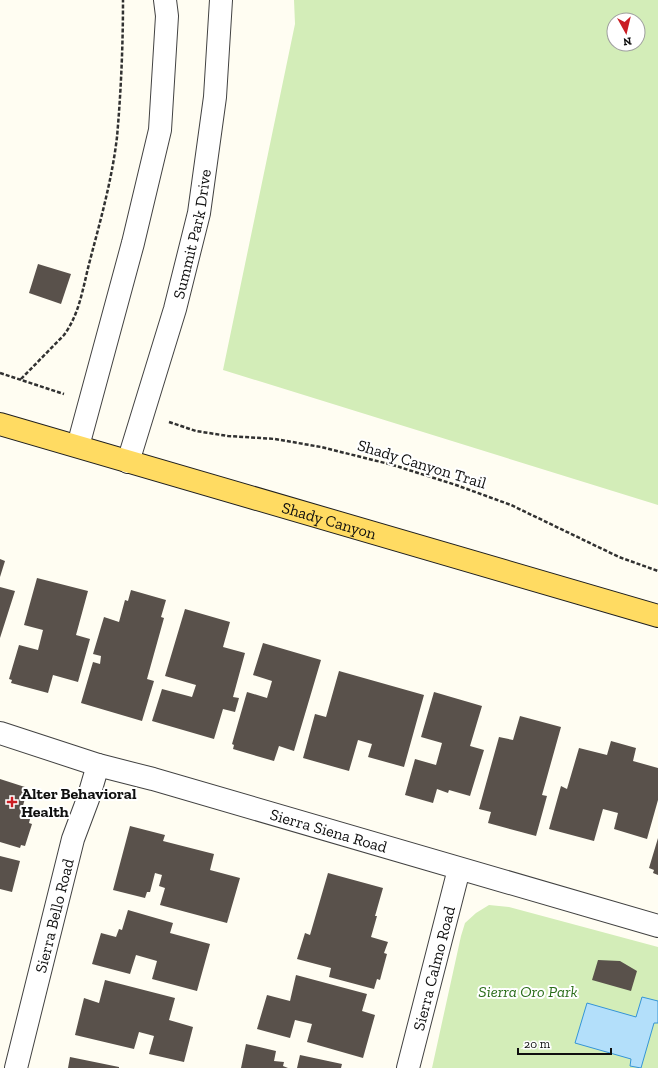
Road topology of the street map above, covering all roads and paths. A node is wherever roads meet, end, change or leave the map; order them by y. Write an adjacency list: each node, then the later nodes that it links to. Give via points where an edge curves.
1 (123, 0): 5 (path, via 116,137 104,210 80,299 67,332)
2 (165, 0): 9 (street, via 167,16 160,130 133,243)
3 (221, 0): 10 (street, Summit Park Drive, via 215,98 199,213 175,309)
4 (0, 373): 5 (path)
5 (21, 379): 6 (path)
6 (62, 393)
7 (166, 421): 11 (path, Shady Canyon Trail, via 196,431 321,447 400,467 511,505 619,557)
8 (0, 424): 9 (main road, Shady Canyon)
9 (78, 446): 10 (main road, Shady Canyon)
10 (128, 462): 12 (main road, Shady Canyon)
11 (658, 571)
12 (658, 616)
13 (0, 733): 14 (street, Sierra Siena Road)
14 (98, 765): 15 (street, Sierra Siena Road); 17 (street, Sierra Bello Road, via 72,839)
15 (459, 869): 16 (street, Sierra Siena Road); 18 (street, Sierra Calmo Road)
16 (658, 926)
17 (16, 1068)
18 (408, 1068)

